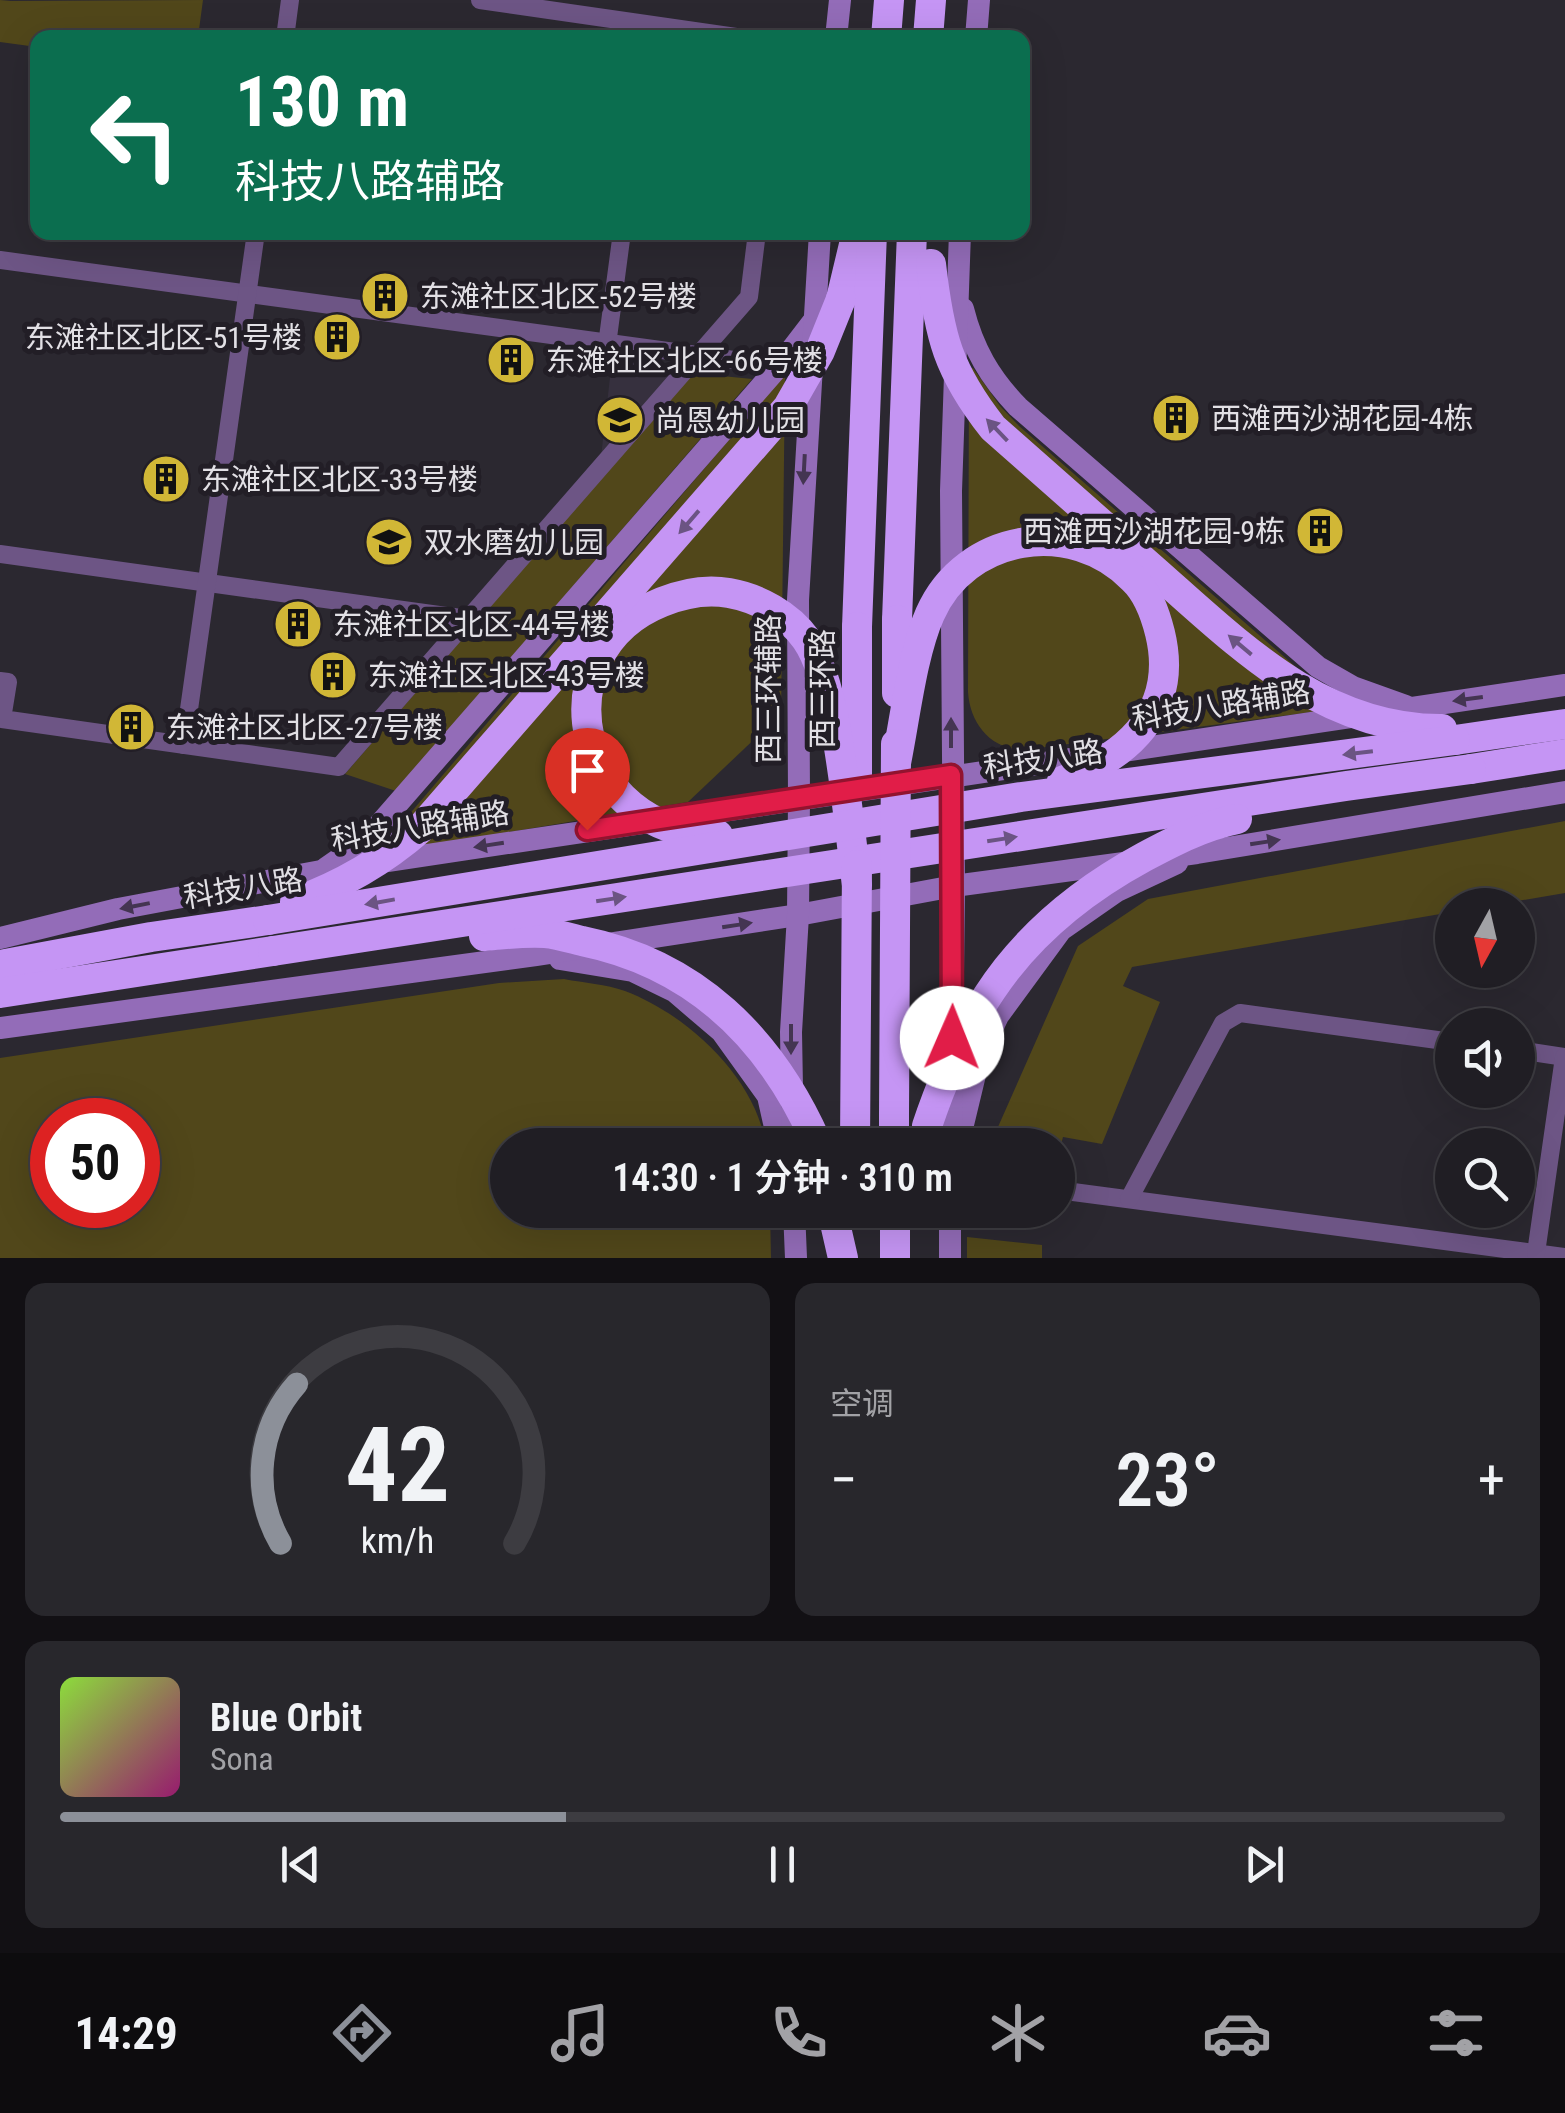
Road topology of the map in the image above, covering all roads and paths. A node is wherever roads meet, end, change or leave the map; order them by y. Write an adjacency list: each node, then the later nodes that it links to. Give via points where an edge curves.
1 (290, 0): 7 (street)
2 (480, 0): 8 (street)
3 (840, 0): 9 (main road)
4 (889, 0): 10 (highway)
5 (932, 0): 11 (highway)
6 (979, 0): 12 (main road)
7 (286, 30)
8 (644, 30)
9 (837, 30)
10 (887, 30)
11 (929, 30)
12 (977, 30)
13 (255, 240): 24 (street)
14 (621, 240): 26 (street)
15 (757, 240): 27 (street, via 748,297)
16 (819, 240): 25 (main road, 西三环辅路)
17 (855, 240): 50 (highway, one-way to 50, bridge, via 841,299 788,407 420,829 334,888)
18 (872, 240): 48 (highway, 西三环路, bridge, via 856,626)
19 (912, 240): 39 (highway, bridge)
20 (932, 240): 23 (highway)
21 (957, 240): 23 (main road)
22 (0, 260): 24 (street)
23 (943, 272): 34 (main road, via 991,378 1018,408 1318,667 1352,688); 36 (highway, one-way to 23, bridge, via 1360,716 1299,690 993,428 948,359 938,321); 41 (main road, one-way to 23)
24 (247, 295): 26 (street); 30 (street)
25 (812, 323): 28 (main road); 44 (main road, 西三环辅路, one-way to 44, via 798,600)
26 (607, 344): 27 (street)
27 (694, 356): 28 (street); 31 (street)
28 (779, 366): 47 (main road, via 366,842)
29 (0, 554): 30 (street)
30 (207, 584): 31 (street); 37 (street)
31 (468, 619): 37 (street, via 339,767)
32 (0, 681): 37 (street, via 8,682 2,719)
33 (1565, 685): 34 (main road, 科技八路辅路, one-way to 34)
34 (1409, 708): 41 (main road, 科技八路辅路)
35 (1554, 726): 36 (highway)
36 (1455, 734): 43 (highway, 科技八路, one-way to 43, bridge)
37 (184, 745)
38 (1565, 754): 40 (highway)
39 (896, 763): 43 (highway, bridge, via 923,635 945,588 992,550 1049,538 1076,545 1133,578 1150,600 1164,676 1150,716 1128,745 1095,768); 65 (highway, bridge)
40 (1471, 770): 53 (highway, one-way to 40, bridge); 66 (highway, bridge, via 1230,820 1122,869 1066,908 1014,957 964,1030)
41 (951, 775): 44 (main road, 科技八路辅路); 49 (main road)
42 (1565, 792): 46 (main road, one-way to 42)
43 (1021, 797): 45 (highway, 科技八路, bridge)
44 (800, 798): 47 (main road, 科技八路辅路, one-way to 47); 51 (main road, 西三环辅路)
45 (776, 836): 48 (highway, bridge, via 672,829 630,807 605,780 592,752 590,688 612,639 646,608 694,593 742,596 774,609 806,638 826,678); 50 (highway, 科技八路, one-way to 50, bridge)
46 (1197, 853): 49 (main road); 68 (main road, via 1117,891 1061,930 998,1016)
47 (321, 871): 52 (main road, 科技八路辅路, one-way to 52)
48 (857, 885): 64 (highway, 西三环路, bridge)
49 (954, 886): 51 (main road); 67 (main road)
50 (268, 915): 55 (highway, 科技八路)
51 (798, 916): 54 (main road, one-way to 51); 63 (main road, 西三环辅路, one-way to 63, via 791,1032)
52 (0, 938)
53 (331, 942): 56 (highway, bridge); 62 (highway, bridge, via 396,945 546,933 622,949 673,972 722,1007 798,1100)
54 (536, 955): 57 (main road); 61 (main road, via 633,971 674,991 722,1032 768,1096)
55 (0, 966)
56 (0, 993)
57 (0, 1028)
58 (1435, 1040): 70 (street, via 1240,1013 1223,1023)
59 (1535, 1053): 60 (street)
60 (1564, 1057): 75 (street)
61 (775, 1128)
62 (805, 1128)
63 (806, 1128)
64 (855, 1128)
65 (894, 1128)
66 (927, 1128)
67 (954, 1128)
68 (959, 1128)
69 (1075, 1192): 70 (street)
70 (1128, 1200): 75 (street)
71 (795, 1228): 77 (main road)
72 (836, 1228): 78 (highway)
73 (855, 1228): 79 (highway)
74 (950, 1228): 80 (main road)
75 (1536, 1254): 76 (street)
76 (1565, 1257)
77 (796, 1258)
78 (843, 1258)
79 (855, 1258)
80 (950, 1258)

